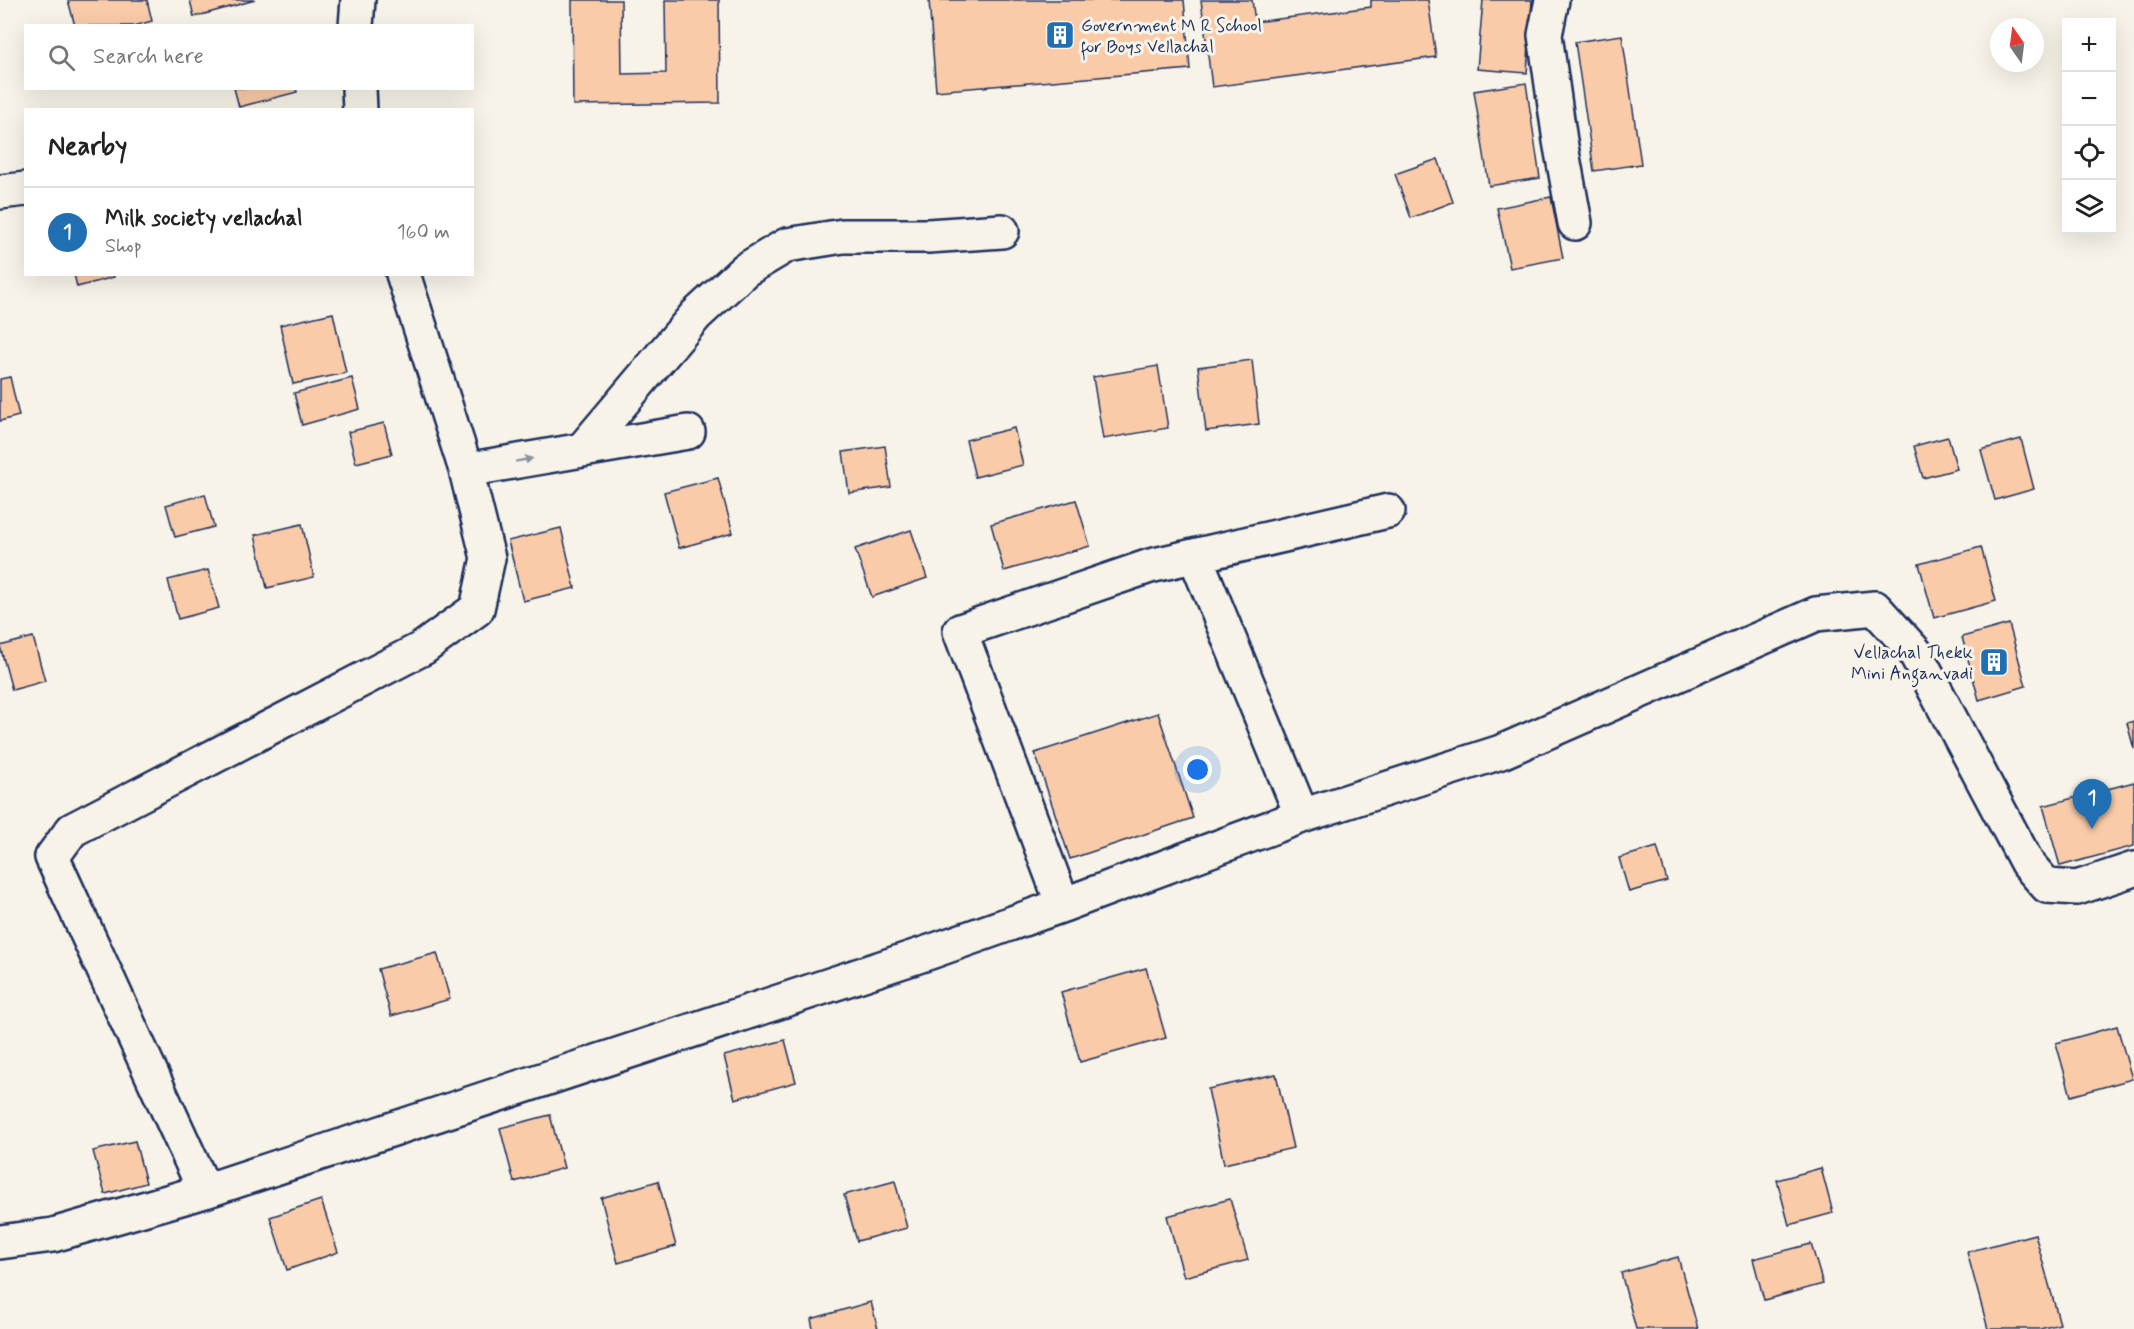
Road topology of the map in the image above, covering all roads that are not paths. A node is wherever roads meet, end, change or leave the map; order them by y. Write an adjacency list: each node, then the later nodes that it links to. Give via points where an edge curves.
1 (358, 0): 3 (street)
2 (1552, 0): 8 (street, via 1545,34)
3 (356, 24)
4 (359, 90): 5 (street)
5 (360, 108)
6 (24, 189): 7 (street)
7 (0, 192)
8 (1575, 223)
9 (1002, 231): 12 (street, via 843,236 786,245 745,270 696,315)
10 (404, 276): 13 (street)
11 (688, 432): 12 (street)
12 (582, 450): 13 (street, one-way to 12)
13 (466, 470): 19 (street, via 489,558 477,609 423,648 72,830 52,857)
14 (1388, 512): 15 (street)
15 (1194, 556): 16 (street); 18 (street, via 1150,566 960,631)
16 (1302, 816): 17 (street, via 1501,752 1816,614 1875,608 1915,652 2027,863 2047,886 2077,888); 18 (street)
17 (2134, 868)
18 (1063, 905): 19 (street)
19 (205, 1191): 20 (street, via 53,1235)
20 (0, 1242)

